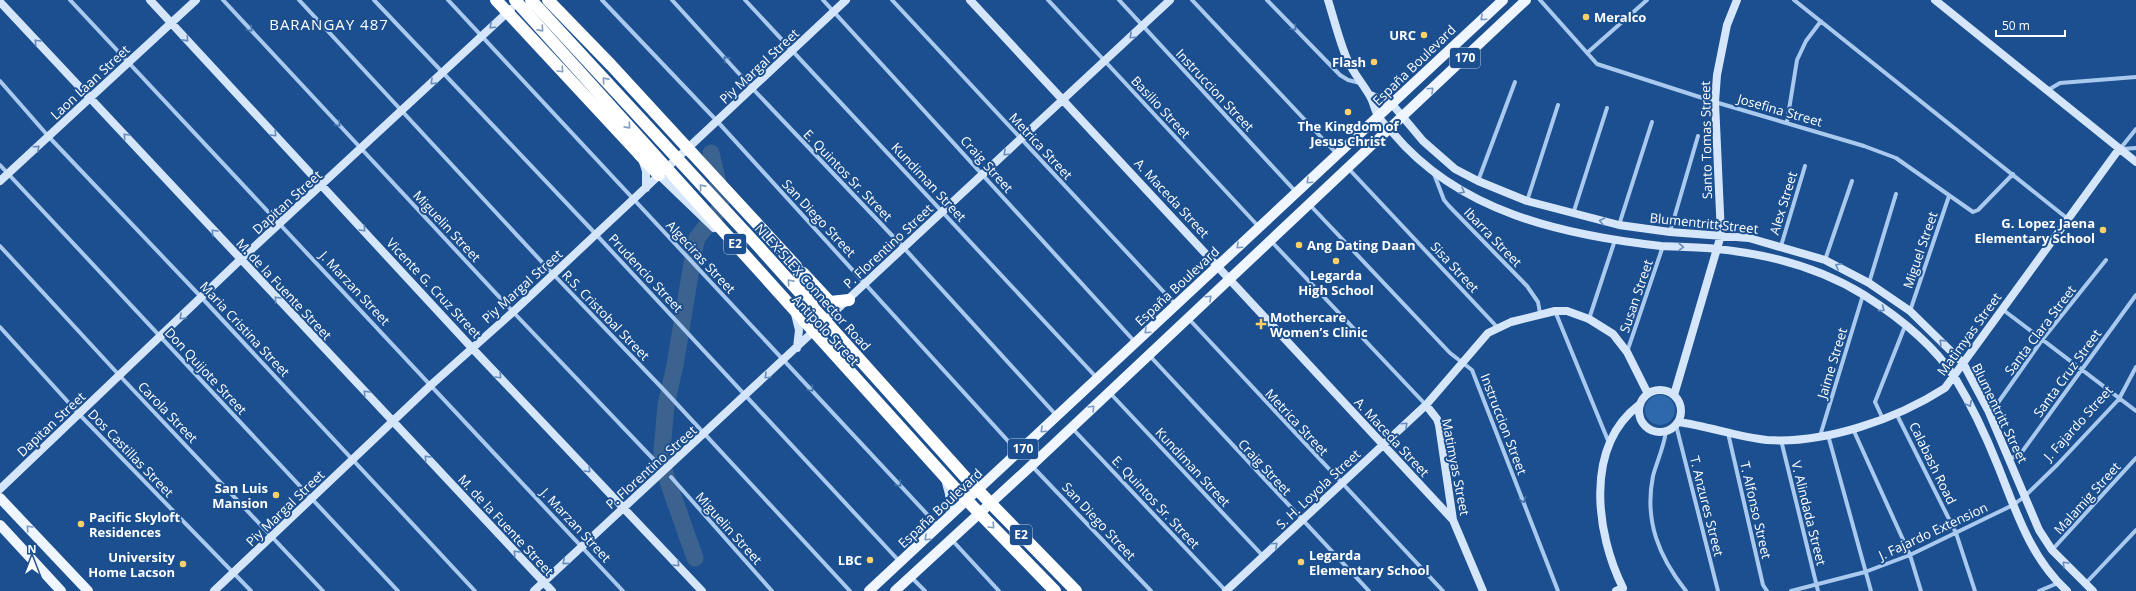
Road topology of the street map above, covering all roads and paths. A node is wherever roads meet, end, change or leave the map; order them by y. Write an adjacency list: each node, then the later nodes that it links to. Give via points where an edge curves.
1 (70, 0): 42 (street, J. Marzan Street)
2 (150, 0): 36 (street, Vicente G. Cruz Street)
3 (196, 0): 36 (street, Laon Laan Street)
4 (223, 0): 68 (street, Miguelin Street, one-way to 68)
5 (299, 0): 57 (street, R.S. Cristobal Street)
6 (374, 0): 43 (street, Prudencio Street)
7 (448, 0): 38 (street, Algeciras Street)
8 (496, 0): 71 (highway, one-way to 71, bridge)
9 (515, 0): 232 (highway, E2, one-way to 232, bridge, via 955,488)
10 (521, 0): 38 (street, Dapitan Street, one-way to 38)
11 (531, 0): 233 (highway, NLEX-SLEX Connector Road / E2, one-way to 11, bridge, via 966,478 758,246)
12 (548, 0): 113 (highway, bridge)
13 (602, 0): 60 (street, San Diego Street)
14 (672, 0): 48 (street, E. Quintos Sr. Street, one-way to 14)
15 (745, 0): 39 (street, Kundiman Street)
16 (823, 0): 34 (street, Craig Street)
17 (846, 0): 34 (street, Piy Margal Street)
18 (892, 0): 67 (street, Metrica Street)
19 (970, 0): 52 (street, A. Maceda Street)
20 (1048, 0): 41 (street, Basilio Street)
21 (1119, 0): 37 (street, Instruccion Street)
22 (1170, 0): 37 (street, P. Florentino Street)
23 (1192, 0): 72 (street)
24 (1267, 0): 47 (street, one-way to 47, via 1340,75)
25 (1328, 0): 47 (street, Blumentritt Street, via 1346,58)
26 (1503, 0): 54 (main road, España Boulevard / 170, one-way to 54)
27 (1526, 0): 58 (main road, 170, one-way to 27)
28 (1540, 0): 40 (street, Josefina Street)
29 (1647, 0): 40 (street)
30 (1737, 0): 53 (street, Santo Tomas Street, via 1727,25 1720,54)
31 (1794, 0): 35 (street)
32 (1936, 0): 49 (street)
33 (0, 2): 51 (street, M. de la Fuente Street, one-way to 33)
34 (834, 11): 39 (street, Piy Margal Street); 81 (street, Craig Street)
35 (1822, 21): 62 (street, via 1806,41 1797,60); 79 (street)
36 (171, 22): 42 (street, Laon Laan Street); 85 (street, Vicente G. Cruz Street, one-way to 85)
37 (1142, 26): 41 (street, P. Florentino Street, one-way to 41); 87 (street, Instruccion Street)
38 (482, 36): 43 (street, Dapitan Street); 90 (street, Algeciras Street)
39 (793, 50): 48 (street, Piy Margal Street); 93 (street, Kundiman Street)
40 (1587, 53): 53 (street, Josefina Street, via 1597,64)
41 (1105, 61): 52 (street, P. Florentino Street); 98 (street, Basilio Street)
42 (130, 62): 51 (street, Laon Laan Street); 96 (street, J. Marzan Street)
43 (444, 72): 57 (street, Dapitan Street, one-way to 57); 100 (street, Prudencio Street)
44 (2136, 76): 49 (street, via 2060,83)
45 (0, 81): 66 (street, Maria Cristina Street)
46 (1515, 82): 83 (street)
47 (1360, 83): 50 (street, Blumentritt Street)
48 (752, 88): 60 (street, Piy Margal Street); 107 (street, E. Quintos Sr. Street)
49 (2048, 90): 70 (street)
50 (1370, 95): 54 (street, Blumentritt Street); 59 (street, Blumentritt Street)
51 (90, 99): 66 (street, Laon Laan Street); 109 (street, M. de la Fuente Street, one-way to 51)
52 (1064, 100): 67 (street, P. Florentino Street); 112 (street, A. Maceda Street)
53 (1715, 102): 62 (street, Josefina Street); 101 (street, Santo Tomas Street)
54 (1392, 104): 58 (street, Blumentritt Street); 59 (main road, España Boulevard / 170)
55 (1558, 105): 91 (street)
56 (1607, 108): 94 (street)
57 (403, 111): 68 (street, Dapitan Street); 114 (street, R.S. Cristobal Street)
58 (1403, 116): 63 (main road, 170); 83 (street, Blumentritt Street, via 1423,141 1446,162)
59 (1378, 117): 63 (street, Blumentritt Street); 72 (main road, España Boulevard / 170)
60 (717, 121): 80 (street, Piy Margal Street); 117 (street, San Diego Street)
61 (1652, 122): 97 (street)
62 (1787, 122): 89 (street, Josefina Street, via 1896,158 1933,182)
63 (1389, 129): 76 (main road, 170); 78 (street, Blumentritt Street, via 1408,152)
64 (2136, 129): 70 (street, Matimyas Street)
65 (1698, 136): 99 (street)
66 (49, 137): 77 (street, Laon Laan Street, one-way to 66); 120 (street, Maria Cristina Street)
67 (1021, 139): 81 (street, P. Florentino Street, one-way to 81); 122 (street, Metrica Street)
68 (362, 148): 85 (street, Dapitan Street); 126 (street, Miguelin Street)
69 (2136, 148): 70 (street)
70 (2119, 149): 73 (street); 95 (street, Matimyas Street)
71 (640, 154): 80 (highway); 86 (street, via 646,171)
72 (1337, 155): 87 (main road, España Boulevard / 170, one-way to 87)
73 (2136, 162)
74 (0, 165): 77 (street, Don Quijote Street)
75 (1805, 166): 106 (street, Alex Street)
76 (1348, 168): 92 (main road, 170); 134 (street, Sisa Street)
77 (8, 174): 82 (street, Laon Laan Street); 136 (street, Don Quijote Street)
78 (1434, 174): 103 (street, Blumentritt Street, one-way to 103, via 1464,193 1524,218 1566,232); 127 (street, Ibarra Street, via 1444,200 1527,286 1538,302)
79 (2013, 174): 89 (street, Josefina Street, via 1973,212); 95 (street)
80 (659, 175): 86 (street, Piy Margal Street); 128 (street, Antipolo Street, via 718,231)
81 (983, 175): 93 (street, P. Florentino Street); 138 (street, Craig Street)
82 (0, 181)
83 (1478, 181): 91 (street, Blumentritt Street)
84 (1852, 181): 110 (street)
85 (322, 185): 96 (street, Dapitan Street); 139 (street, Vicente G. Cruz Street, one-way to 139)
86 (646, 188): 90 (street, Piy Margal Street)
87 (1296, 193): 98 (main road, España Boulevard / 170)
88 (1896, 194): 116 (street)
89 (1949, 196): 125 (street, Miguel Street)
90 (633, 200): 100 (street, Piy Margal Street); 143 (street, Algeciras Street)
91 (1527, 201): 94 (street, Blumentritt Street)
92 (1309, 204): 102 (main road, 170); 144 (street, Instruccion Street, via 1450,353)
93 (944, 212): 107 (street, P. Florentino Street); 150 (street, Kundiman Street)
94 (1573, 214): 97 (street, Blumentritt Street, one-way to 94)
95 (2068, 219): 123 (street, Matimyas Street)
96 (281, 224): 109 (street, Dapitan Street); 151 (street, J. Marzan Street)
97 (1619, 225): 99 (street, Blumentritt Street)
98 (1259, 227): 112 (main road, España Boulevard / 170, one-way to 112)
99 (1670, 232): 101 (street, Blumentritt Street)
100 (596, 234): 114 (street, Piy Margal Street); 155 (street, Prudencio Street)
101 (1721, 236): 106 (street, Blumentritt Street, via 1749,238); 108 (street, Santo Tomas Street)
102 (1271, 240): 115 (main road, 170); 157 (street)
103 (1615, 240): 105 (street, Blumentritt Street); 130 (street)
104 (0, 246): 148 (street, Carola Street)
105 (1663, 246): 108 (street, Blumentritt Street, one-way to 108); 141 (street, Susan Street)
106 (1780, 246): 110 (street, Blumentritt Street)
107 (904, 248): 117 (street, P. Florentino Street); 163 (street, E. Quintos Sr. Street)
108 (1718, 249): 118 (street, Blumentritt Street, via 1777,259 1822,273); 154 (street, Santo Tomas Street)
109 (240, 260): 120 (street, Dapitan Street); 165 (street, M. de la Fuente Street, one-way to 109)
110 (1825, 260): 116 (street, Blumentritt Street, one-way to 110)
111 (2106, 260): 137 (street, Santa Clara Street)
112 (1218, 265): 115 (street, A. Maceda Street); 122 (main road, España Boulevard / 170)
113 (796, 266): 121 (highway, via 830,302); 131 (highway, via 812,305)
114 (553, 274): 126 (street, Piy Margal Street); 171 (street, R.S. Cristobal Street)
115 (1230, 278): 129 (main road, 170, one-way to 115); 176 (street, A. Maceda Street)
116 (1869, 283): 125 (street, Blumentritt Street)
117 (866, 284): 121 (street, P. Florentino Street); 177 (street, San Diego Street)
118 (1864, 295): 132 (street, Blumentritt Street, one-way to 132); 173 (street, Jaime Street)
119 (2136, 295): 147 (street, Santa Cruz Street)
120 (202, 298): 136 (street, Dapitan Street, one-way to 136); 180 (street, Maria Cristina Street)
121 (849, 300): 131 (street, P. Florentino Street)
122 (1176, 305): 138 (main road, España Boulevard / 170, one-way to 138)
123 (2002, 309): 137 (street); 145 (street, Matimyas Street)
124 (1555, 311): 127 (street); 130 (street, via 1567,311); 175 (street)
125 (1910, 311): 145 (street, Blumentritt Street, one-way to 125)
126 (513, 312): 139 (street, Piy Margal Street); 181 (street, Miguelin Street)
127 (1540, 313): 134 (street)
128 (795, 314): 135 (street, Antipolo Street); 140 (street, via 799,330)
129 (1187, 318): 142 (main road, 170); 184 (street, Metrica Street)
130 (1590, 318): 141 (street, via 1613,334)
131 (825, 322): 135 (street, P. Florentino Street); 185 (street, Antipolo Street)
132 (1906, 326): 149 (street, Blumentritt Street, via 1932,350); 164 (street, via 1875,402)
133 (0, 327): 161 (street, Dos Castillas Street)
134 (1498, 328): 144 (street, via 1479,342)
135 (813, 333): 140 (street, P. Florentino Street); 193 (street, Antipolo Street, via 941,470 949,494)
136 (161, 337): 148 (street, Dapitan Street); 189 (street, Don Quijote Street)
137 (2042, 340): 147 (street); 159 (street, Santa Clara Street, via 1995,407)
138 (1136, 342): 150 (main road, España Boulevard / 170)
139 (472, 348): 151 (street, Piy Margal Street); 192 (street, Vicente G. Cruz Street, one-way to 192)
140 (797, 348): 143 (street, P. Florentino Street)
141 (1627, 352): 153 (street)
142 (1148, 354): 152 (main road, 170); 194 (street, Craig Street)
143 (784, 360): 155 (street, P. Florentino Street, one-way to 155); 197 (street, Algeciras Street, one-way to 197)
144 (1463, 363): 157 (street); 239 (street, Instruccion Street, one-way to 239, via 1476,377)
145 (1963, 363): 149 (street, Matimyas Street); 159 (street, Blumentritt Street)
146 (2136, 367): 156 (street, J. Fajardo Street)
147 (2082, 369): 156 (street); 178 (street, Santa Cruz Street, via 2019,456)
148 (120, 376): 161 (street, Dapitan Street); 200 (street, Carola Street)
149 (1954, 376): 162 (street, Matimyas Street, via 1945,388); 191 (street, Blumentritt Street, one-way to 191, via 1986,437)
150 (1097, 378): 163 (main road, España Boulevard / 170)
151 (431, 386): 165 (street, Piy Margal Street); 202 (street, J. Marzan Street)
152 (1108, 392): 167 (main road, 170, one-way to 152); 205 (street, Kundiman Street)
153 (1648, 394): 154 (street, via 1661,390); 158 (street)
154 (1674, 395): 166 (street, via 1681,408)
155 (745, 397): 171 (street, P. Florentino Street); 206 (street, Prudencio Street)
156 (2119, 399): 160 (street); 187 (street, J. Fajardo Street)
157 (1426, 405): 176 (street, S. H. Loyola Street, one-way to 157); 195 (street, Matimyas Street, via 1439,425)
158 (1639, 405): 169 (street, via 1642,423 1657,432); 175 (street, via 1623,420)
159 (1988, 410): 178 (street, Blumentritt Street)
160 (2136, 411)
161 (78, 413): 186 (street, Dapitan Street); 208 (street, Dos Castillas Street)
162 (1896, 413): 164 (street, Matimyas Street); 199 (street, Calabash Road)
163 (1058, 416): 177 (main road, España Boulevard / 170, one-way to 177)
164 (1883, 419): 168 (street, Matimyas Street)
165 (393, 422): 180 (street, Piy Margal Street); 210 (street, M. de la Fuente Street, one-way to 165)
166 (1677, 424): 169 (street); 170 (street, Matimyas Street); 241 (street, T. Anzures Street)
167 (1072, 427): 182 (main road, 170); 235 (street, E. Quintos Sr. Street)
168 (1853, 429): 172 (street, Matimyas Street); 204 (street)
169 (1666, 431): 240 (street, via 1653,478 1652,520 1661,555)
170 (1728, 433): 174 (street, Matimyas Street); 242 (street, T. Alfonso Street, via 1763,585)
171 (705, 434): 192 (street, P. Florentino Street); 227 (street, R.S. Cristobal Street)
172 (1828, 435): 173 (street, Matimyas Street); 207 (street)
173 (1819, 436): 174 (street, Matimyas Street)
174 (1781, 440): 213 (street, V. Alindada Street)
175 (1609, 443): 214 (street, via 1604,460 1601,511)
176 (1383, 445): 184 (street, S. H. Loyola Street); 195 (street, A. Maceda Street)
177 (1019, 452): 185 (main road, España Boulevard / 170)
178 (2010, 458): 187 (street, Blumentritt Street)
179 (2136, 458): 203 (street, Malamig Street)
180 (353, 459): 189 (street, Piy Margal Street); 221 (street, Maria Cristina Street)
181 (658, 464)
182 (1032, 465): 190 (main road, 170); 234 (street, San Diego Street)
183 (671, 477): 226 (street, Miguelin Street)
184 (1341, 484): 194 (street, S. H. Loyola Street); 237 (street, Metrica Street)
185 (981, 488): 190 (street, Antipolo Street); 193 (main road, España Boulevard / 170)
186 (0, 489)
187 (2024, 497): 191 (street, J. Fajardo Street); 203 (street, Blumentritt Street, via 2039,530)
188 (0, 498): 216 (main road, one-way to 188)
189 (313, 499): 200 (street, Piy Margal Street); 220 (street, Don Quijote Street)
190 (992, 501): 201 (main road, 170); 233 (street, Antipolo Street)
191 (2013, 505): 199 (street, J. Fajardo Extension); 211 (street, Blumentritt Street, via 2026,537 2044,567)
192 (624, 507): 202 (street, P. Florentino Street); 225 (street, Vicente G. Cruz Street, one-way to 225)
193 (951, 515): 197 (main road, España Boulevard / 170)
194 (1301, 520): 205 (street, S. H. Loyola Street, one-way to 194); 236 (street, Craig Street)
195 (1453, 520): 238 (street, Matimyas Street)
196 (0, 525): 215 (main road)
197 (939, 527): 206 (main road, España Boulevard / 170, one-way to 206)
198 (2136, 530): 212 (street)
199 (1956, 533): 204 (street, J. Fajardo Extension); 247 (street, Calabash Road)
200 (272, 537): 208 (street, Piy Margal Street); 219 (street, Carola Street)
201 (951, 539): 209 (main road, 170); 231 (street)
202 (582, 547): 210 (street, P. Florentino Street, one-way to 210); 224 (street, J. Marzan Street)
203 (2052, 550): 212 (street, Blumentritt Street, one-way to 203)
204 (1910, 555): 207 (street, J. Fajardo Extension); 246 (street)
205 (1263, 556): 235 (street, S. H. Loyola Street)
206 (900, 562): 228 (main road, España Boulevard / 170)
207 (1865, 572): 213 (street, J. Fajardo Extension); 245 (street)
208 (234, 573): 217 (street, Piy Margal Street); 218 (street, Dos Castillas Street)
209 (911, 576): 229 (main road, 170); 230 (street)
210 (543, 582): 222 (street, P. Florentino Street); 223 (street, M. de la Fuente Street)
211 (2058, 583): 248 (street); 249 (street, Blumentritt Street)
212 (2085, 584): 250 (street, Blumentritt Street)
213 (1816, 585): 243 (street, J. Fajardo Extension); 244 (street, V. Alindada Street)
214 (1621, 590)
215 (62, 591)
216 (88, 591)
217 (214, 591)
218 (251, 591)
219 (323, 591)
220 (398, 591)
221 (475, 591)
222 (534, 591)
223 (552, 591)
224 (624, 591)
225 (702, 591)
226 (772, 591)
227 (850, 591)
228 (868, 591)
229 (895, 591)
230 (925, 591)
231 (999, 591)
232 (1055, 591)
233 (1076, 591)
234 (1151, 591)
235 (1226, 591)
236 (1369, 591)
237 (1443, 591)
238 (1483, 591)
239 (1558, 591)
240 (1686, 591)
241 (1718, 591)
242 (1767, 591)
243 (1792, 591)
244 (1818, 591)
245 (1871, 591)
246 (1921, 591)
247 (1974, 591)
248 (2039, 591)
249 (2067, 591)
250 (2093, 591)

